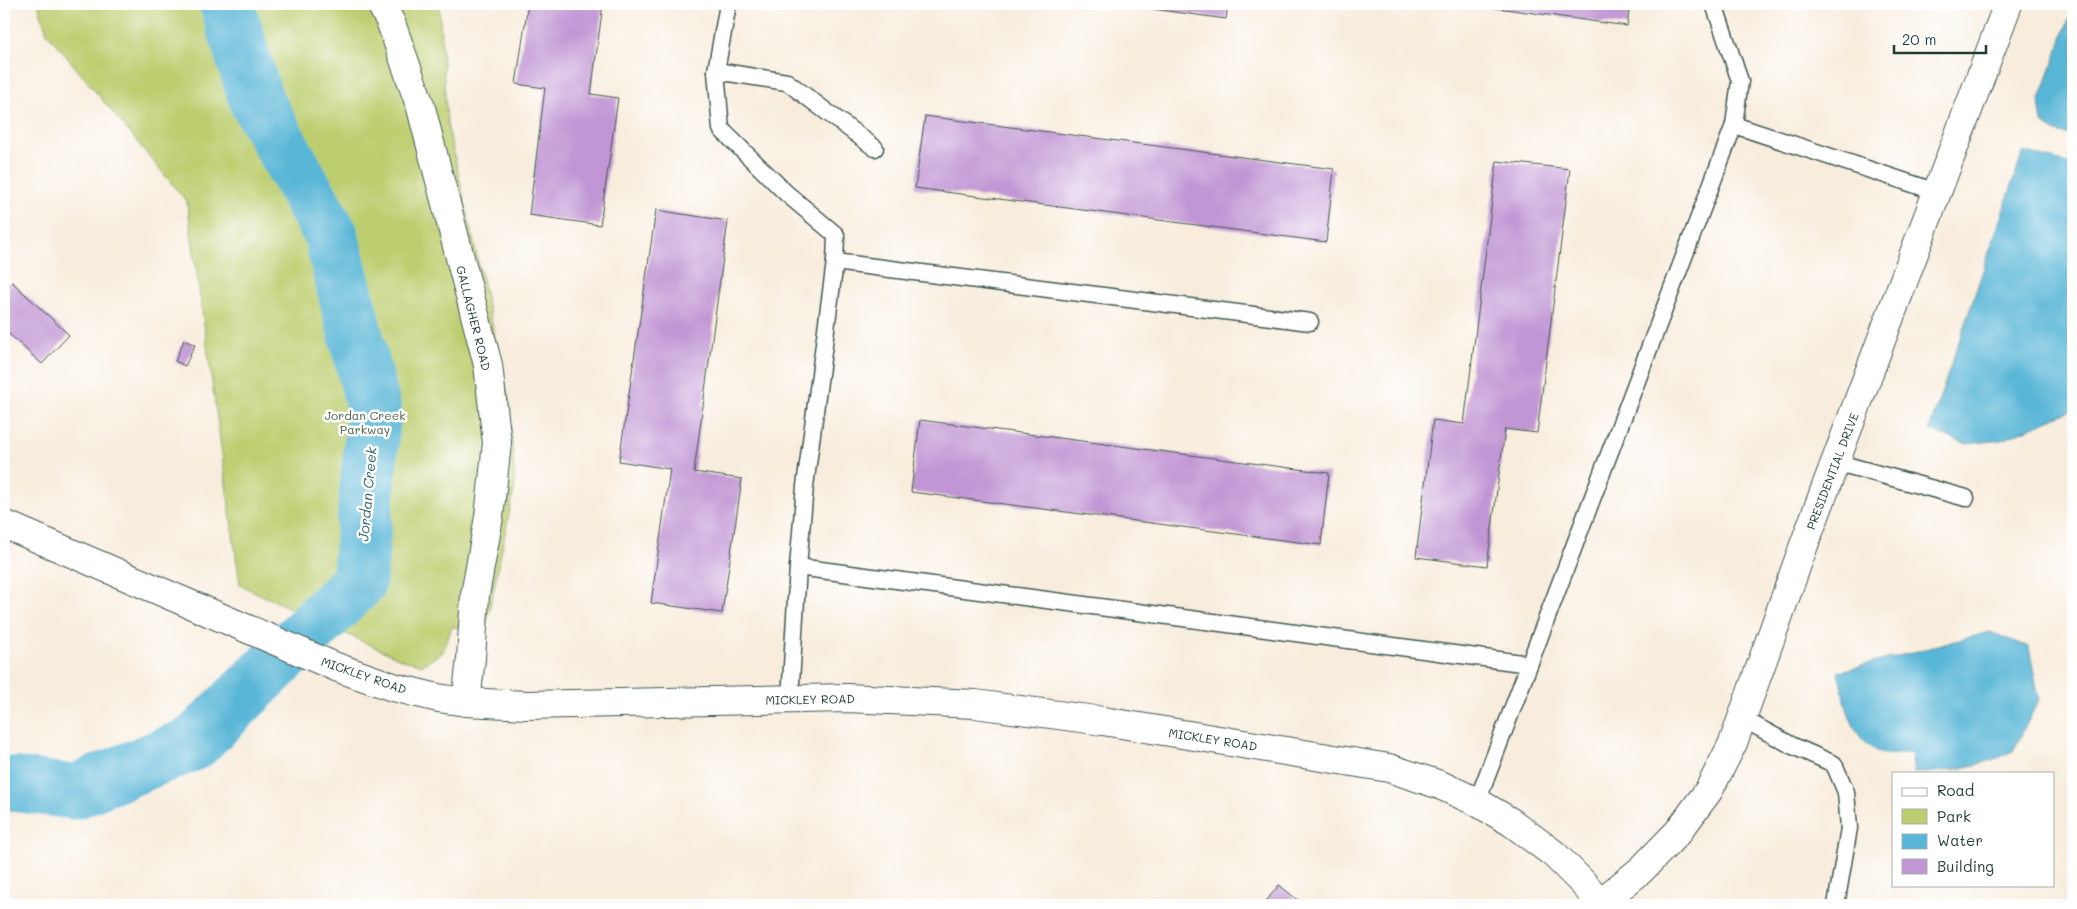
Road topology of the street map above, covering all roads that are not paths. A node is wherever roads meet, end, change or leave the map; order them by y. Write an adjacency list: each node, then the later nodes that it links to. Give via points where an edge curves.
1 (381, 4): 17 (street, GALLAGHER ROAD, via 421,108 488,365 497,443 489,517 475,595)
2 (728, 4): 5 (lane)
3 (1714, 4): 6 (lane, via 1740,81)
4 (2008, 4): 8 (street, PRESIDENTIAL DRIVE)
5 (716, 71): 7 (lane, via 787,82); 9 (lane, via 721,129 786,193 836,235)
6 (1734, 125): 8 (lane); 15 (lane)
7 (875, 148)
8 (1937, 192): 11 (street, PRESIDENTIAL DRIVE)
9 (835, 262): 10 (lane); 14 (lane, via 805,486)
10 (1310, 322)
11 (1835, 462): 12 (lane); 18 (street, PRESIDENTIAL DRIVE)
12 (1966, 498)
13 (4, 524): 17 (street, MICKLEY ROAD, via 296,650 393,687)
14 (798, 568): 15 (lane); 16 (lane)
15 (1529, 664): 19 (lane)
16 (790, 699): 17 (street, MICKLEY ROAD, via 528,705); 19 (street, MICKLEY ROAD, via 847,698 975,704 1103,720 1389,768 1440,785)
17 (466, 702)
18 (1743, 719): 20 (street, PRESIDENTIAL DRIVE, via 1709,790 1678,832); 21 (lane, via 1834,764 1846,792 1849,828)
19 (1476, 802): 20 (street, MICKLEY ROAD, via 1511,822 1554,854)
20 (1601, 904)
21 (1836, 905)

